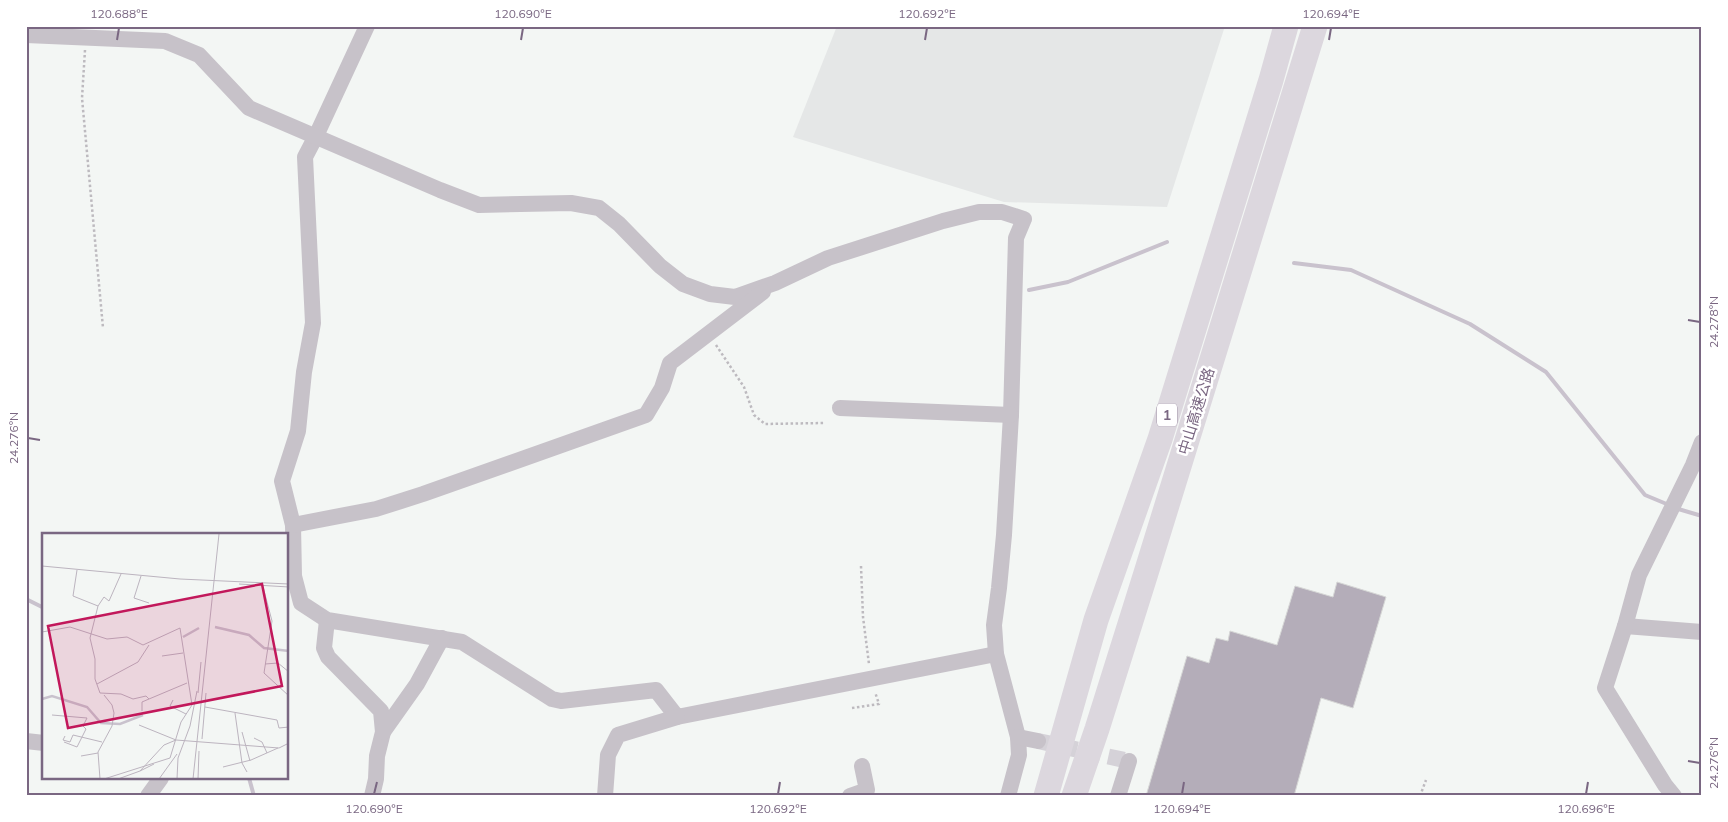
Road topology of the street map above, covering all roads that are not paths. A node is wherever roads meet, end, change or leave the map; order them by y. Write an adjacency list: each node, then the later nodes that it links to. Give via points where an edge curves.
1 (367, 26): 5 (street)
2 (1285, 29): 12 (highway, 中山高速公路 / 1, via 1160,439)
3 (1313, 31): 33 (highway, 中山高速公路 / 1)
4 (26, 35): 5 (street, via 165,41 199,55 249,108)
5 (316, 136): 6 (street, via 479,205 571,203 599,208 683,284 710,294 735,297); 10 (street, via 305,157 314,323 304,372 298,431 282,481)
6 (775, 283): 8 (street, via 828,258 943,221 979,212 1002,212 1024,219 1016,238); 10 (street, via 670,363 662,388 646,415 376,509)
7 (840, 408): 8 (street)
8 (1011, 415): 16 (street, via 1004,535 994,625)
9 (1702, 442): 13 (street, via 1639,574)
10 (293, 525): 11 (street, via 294,576 300,603)
11 (327, 620): 15 (street); 18 (street, via 324,648 380,711)
12 (1096, 620): 31 (highway); 32 (highway, 中山高速公路 / 1)
13 (1625, 626): 14 (street); 35 (street, via 1605,688)
14 (1702, 632)
15 (442, 638): 17 (street, via 462,642 552,699 561,701 656,690); 18 (street, via 417,684)
16 (996, 654): 17 (street); 19 (street)
17 (677, 717): 28 (street, via 618,735 608,755)
18 (383, 732): 27 (street)
19 (1018, 737): 21 (street); 30 (street, via 1019,755)
20 (26, 740): 22 (street)
21 (1038, 741)
22 (42, 743)
23 (1129, 761): 34 (street)
24 (862, 766): 29 (street, via 867,790)
25 (160, 780): 26 (street)
26 (148, 796)
27 (372, 796)
28 (604, 796)
29 (850, 796)
30 (1008, 796)
31 (1032, 796)
32 (1046, 796)
33 (1074, 796)
34 (1118, 796)
35 (1674, 796)

